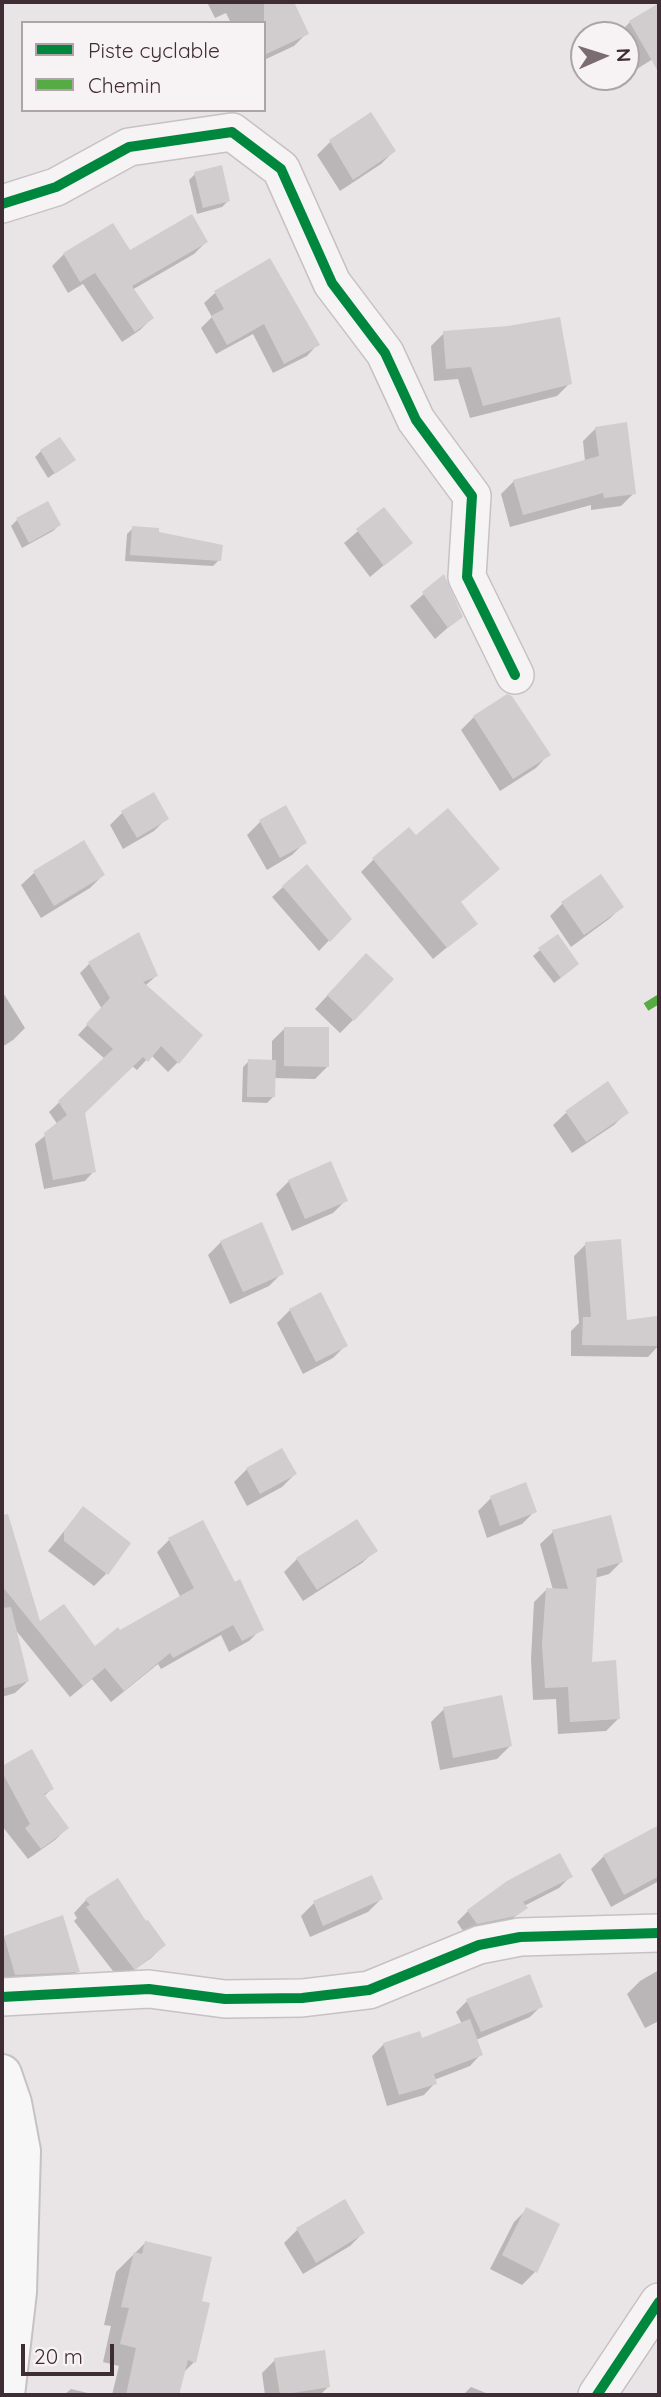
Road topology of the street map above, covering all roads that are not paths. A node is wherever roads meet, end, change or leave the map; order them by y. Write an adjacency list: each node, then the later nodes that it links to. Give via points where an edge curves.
1 (2, 204): 2 (street, via 56,187 129,147 232,132 281,169 332,283 385,353 416,420 472,496 467,577)
2 (515, 675)
3 (659, 1933): 4 (street, via 520,1937 480,1945 369,1990 302,1998 225,1999 149,1989)
4 (2, 1997)
5 (2, 2074): 7 (main road, via 22,2151 17,2292)
6 (659, 2302): 8 (street)
7 (5, 2395)
8 (597, 2395)

